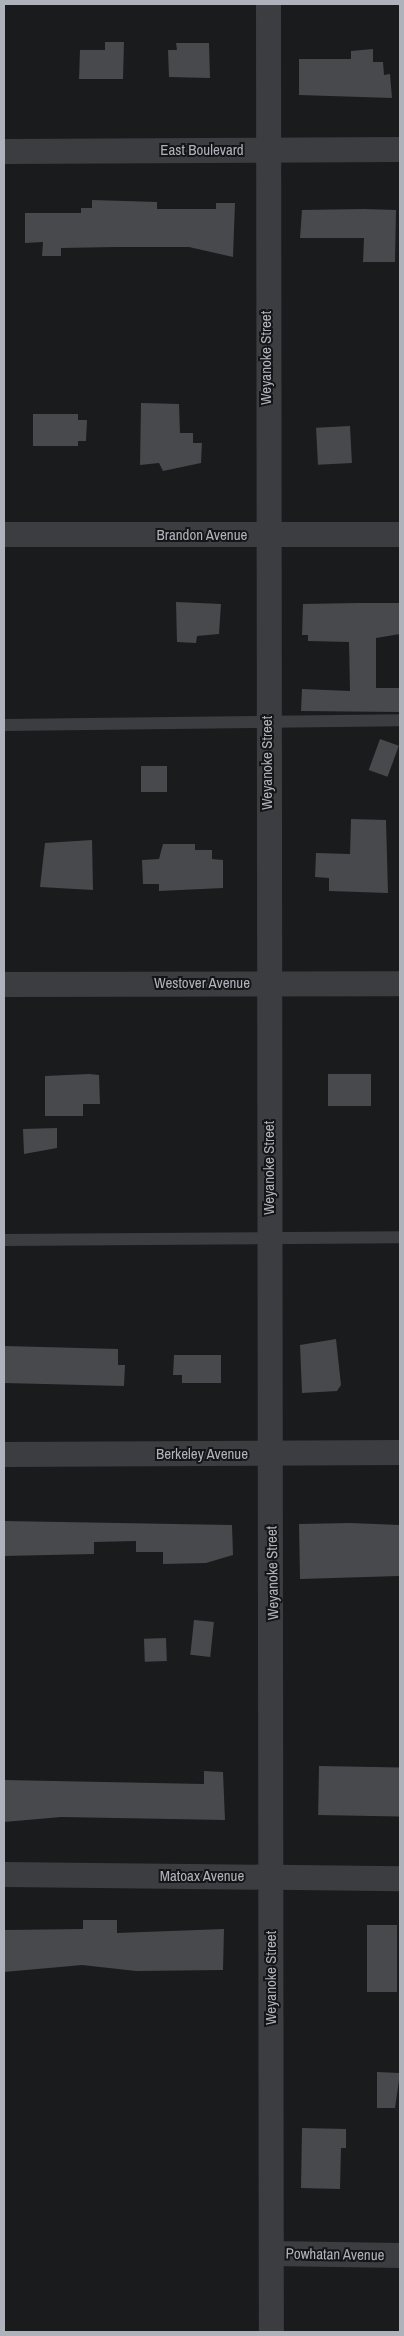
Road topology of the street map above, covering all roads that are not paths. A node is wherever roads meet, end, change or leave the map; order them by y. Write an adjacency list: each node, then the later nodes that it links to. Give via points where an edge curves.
1 (268, 4): 2 (street, Weyanoke Street)
2 (267, 149): 3 (street, East Boulevard); 4 (street, East Boulevard); 7 (street, Weyanoke Street)
3 (400, 149)
4 (4, 151)
5 (4, 534): 7 (street, Brandon Avenue)
6 (400, 534): 7 (street, Brandon Avenue)
7 (266, 535): 9 (street, Weyanoke Street)
8 (400, 720): 9 (lane)
9 (267, 723): 10 (lane); 12 (street, Weyanoke Street)
10 (4, 725)
11 (400, 982): 12 (street, Westover Avenue)
12 (269, 983): 13 (street, Westover Avenue); 14 (street, Weyanoke Street)
13 (4, 984)
14 (270, 1236): 15 (lane); 16 (lane); 19 (street, Weyanoke Street)
15 (400, 1236)
16 (4, 1240)
17 (400, 1452): 19 (street, Berkeley Avenue)
18 (4, 1454): 19 (street, Berkeley Avenue)
19 (270, 1454): 21 (street, Weyanoke Street)
20 (4, 1874): 21 (street, Matoax Avenue)
21 (271, 1876): 22 (street, Matoax Avenue); 23 (street, Weyanoke Street)
22 (400, 1878)
23 (270, 2253): 24 (street, Powhatan Avenue); 25 (street, Weyanoke Street)
24 (400, 2255)
25 (271, 2332)

